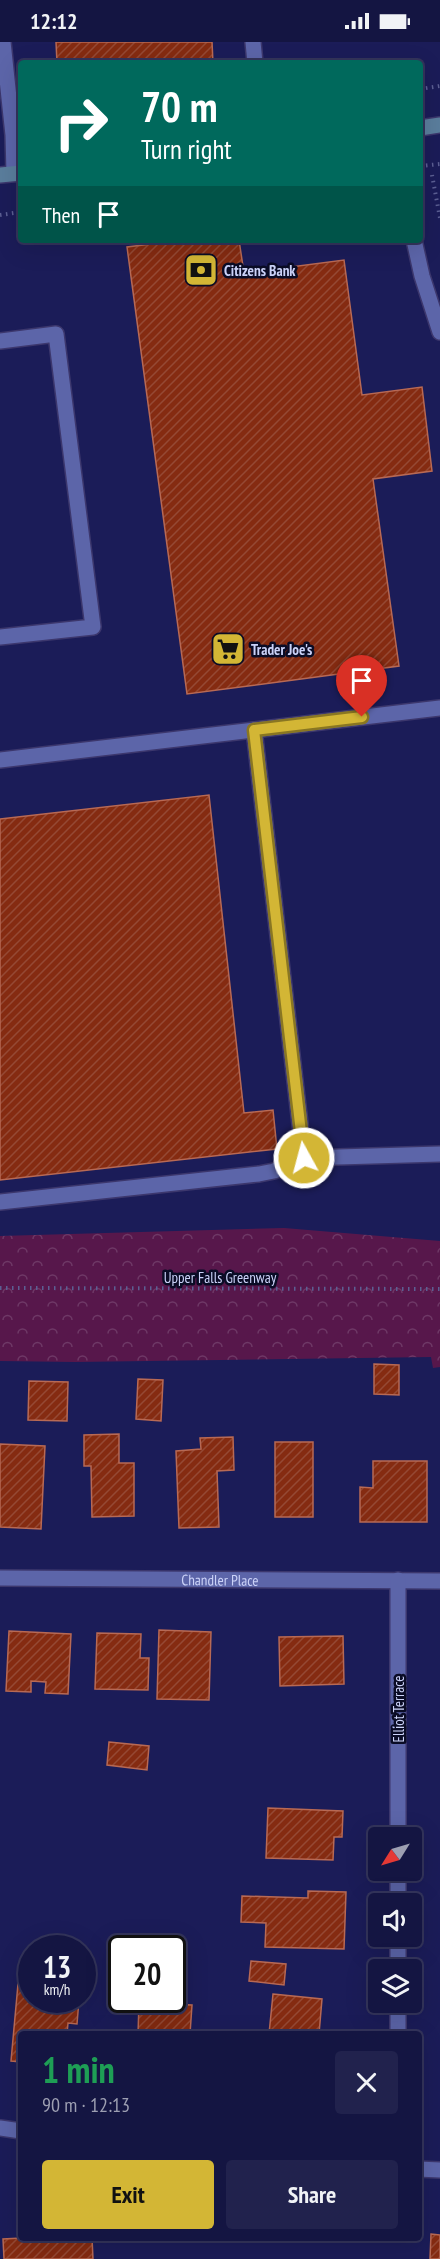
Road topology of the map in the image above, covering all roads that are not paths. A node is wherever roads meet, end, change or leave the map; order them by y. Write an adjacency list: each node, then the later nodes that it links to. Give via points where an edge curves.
1 (3, 42): 6 (street, via 13,135)
2 (253, 42): 3 (street)
3 (255, 60)
4 (440, 125): 5 (main road)
5 (423, 128)
6 (12, 174)
7 (415, 243): 8 (street)
8 (440, 332)
9 (0, 341): 10 (street, via 56,334 93,627)
10 (0, 637)
11 (440, 708): 12 (street)
12 (254, 730): 13 (street); 15 (street)
13 (0, 760)
14 (440, 1154): 15 (street)
15 (304, 1158): 16 (street, via 259,1174)
16 (0, 1202)
17 (0, 1578): 18 (street, Chandler Place)
18 (398, 1580): 19 (street, Chandler Place); 20 (street, Elliot Terrace)
19 (440, 1581)
20 (398, 1827)
21 (398, 2013): 22 (street)
22 (398, 2031)
23 (0, 2128): 24 (street)
24 (18, 2131)
25 (422, 2169): 26 (street)
26 (440, 2170)

